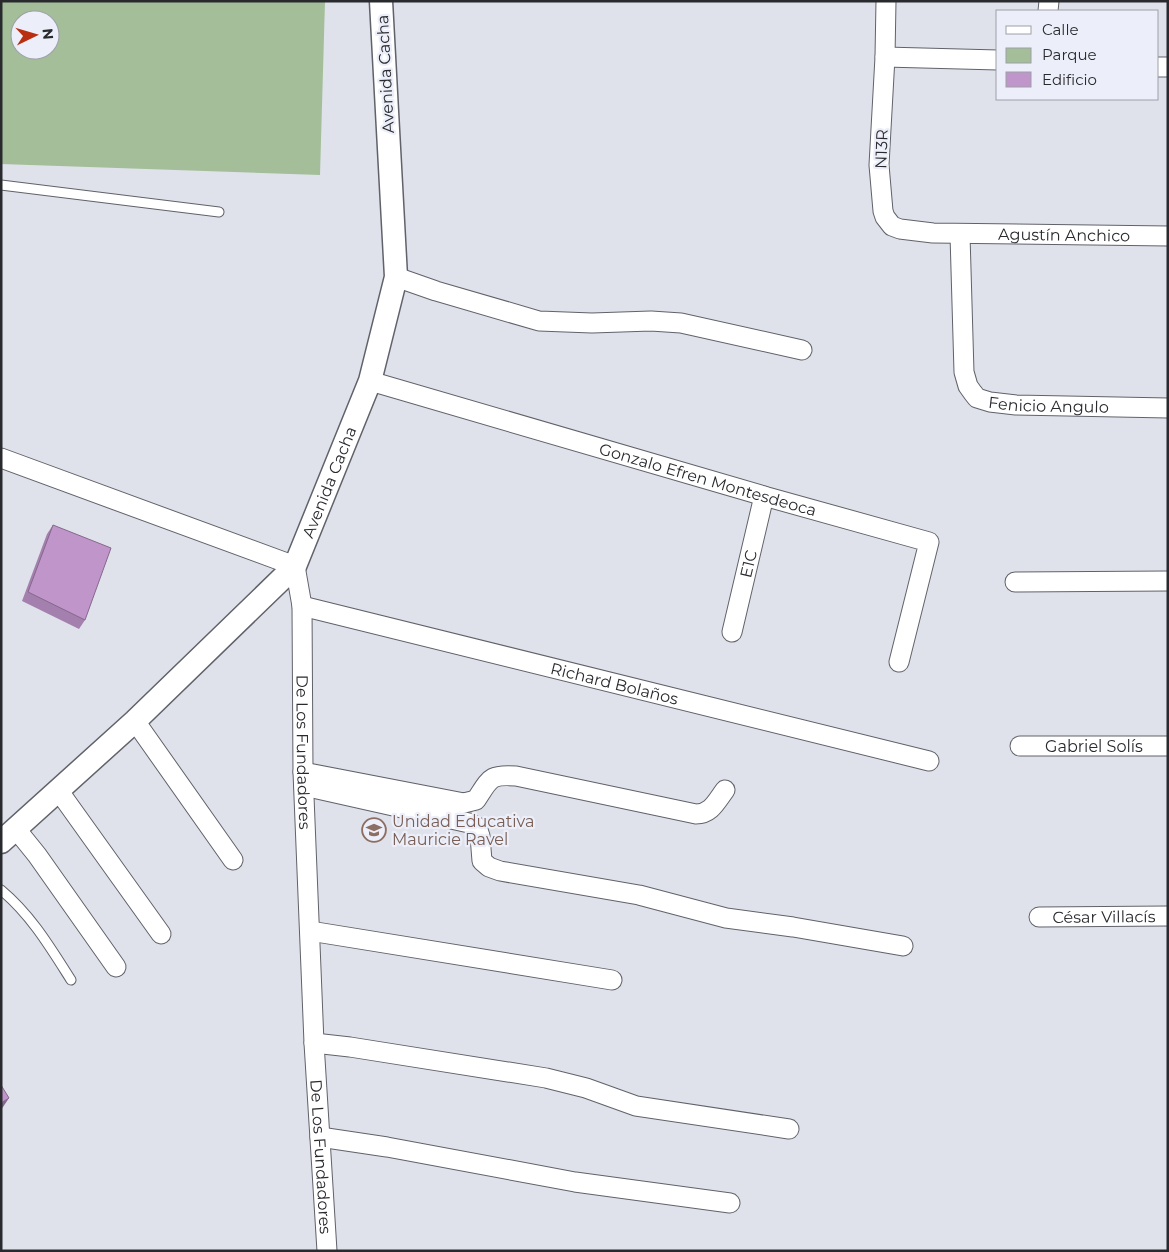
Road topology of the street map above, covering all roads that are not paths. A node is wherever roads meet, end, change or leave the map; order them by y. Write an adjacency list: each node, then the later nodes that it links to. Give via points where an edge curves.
1 (381, 1): 9 (street, Avenida Cacha)
2 (886, 1): 3 (street, N13R)
3 (885, 57): 4 (street); 7 (street, N13R, via 879,165 885,217 892,226 900,229)
4 (996, 60)
5 (1, 185): 6 (lane)
6 (219, 212)
7 (960, 235): 8 (street, Agustín Anchico); 12 (street, Fenicio Angulo, via 964,372 968,386 977,398 1016,405)
8 (1168, 236)
9 (396, 277): 10 (street, via 436,292 539,321 681,323); 11 (street, Avenida Cacha)
10 (802, 350)
11 (370, 381): 14 (street, Gonzalo Efren Montesdeoca); 15 (street, Avenida Cacha)
12 (1168, 408)
13 (1, 458): 15 (street)
14 (764, 496): 19 (street, E1C); 20 (street, Gonzalo Efren Montesdeoca, via 929,542)
15 (295, 566): 18 (street, De Los Fundadores); 21 (street, Avenida Cacha)
16 (1168, 581): 17 (street)
17 (1015, 582)
18 (302, 606): 24 (street, Richard Bolaños); 25 (street, De Los Fundadores)
19 (732, 632)
20 (899, 662)
21 (134, 721): 26 (street, Avenida Cacha); 29 (street)
22 (1020, 746): 23 (street, Gabriel Solís)
23 (1168, 746)
24 (929, 761)
25 (304, 779): 27 (street, via 464,803 476,800 494,777 516,776 696,814 711,810); 33 (street, De Los Fundadores); 35 (street, via 469,823 477,827 482,861 500,871 639,895 726,918)
26 (58, 790): 28 (street, Avenida Cacha); 34 (street)
27 (724, 790)
28 (9, 836): 36 (street, via 37,855)
29 (233, 860)
30 (1, 890): 37 (lane, via 36,925)
31 (1168, 916): 32 (street, César Villacís)
32 (1039, 917)
33 (310, 931): 38 (street); 39 (street, De Los Fundadores)
34 (160, 934)
35 (903, 946)
36 (116, 967)
37 (71, 980)
38 (612, 980)
39 (314, 1043): 40 (street, via 546,1078 636,1106); 41 (street, De Los Fundadores)
40 (790, 1129)
41 (320, 1137): 42 (street, via 397,1148 575,1182); 43 (street, De Los Fundadores)
42 (730, 1203)
43 (327, 1251)

